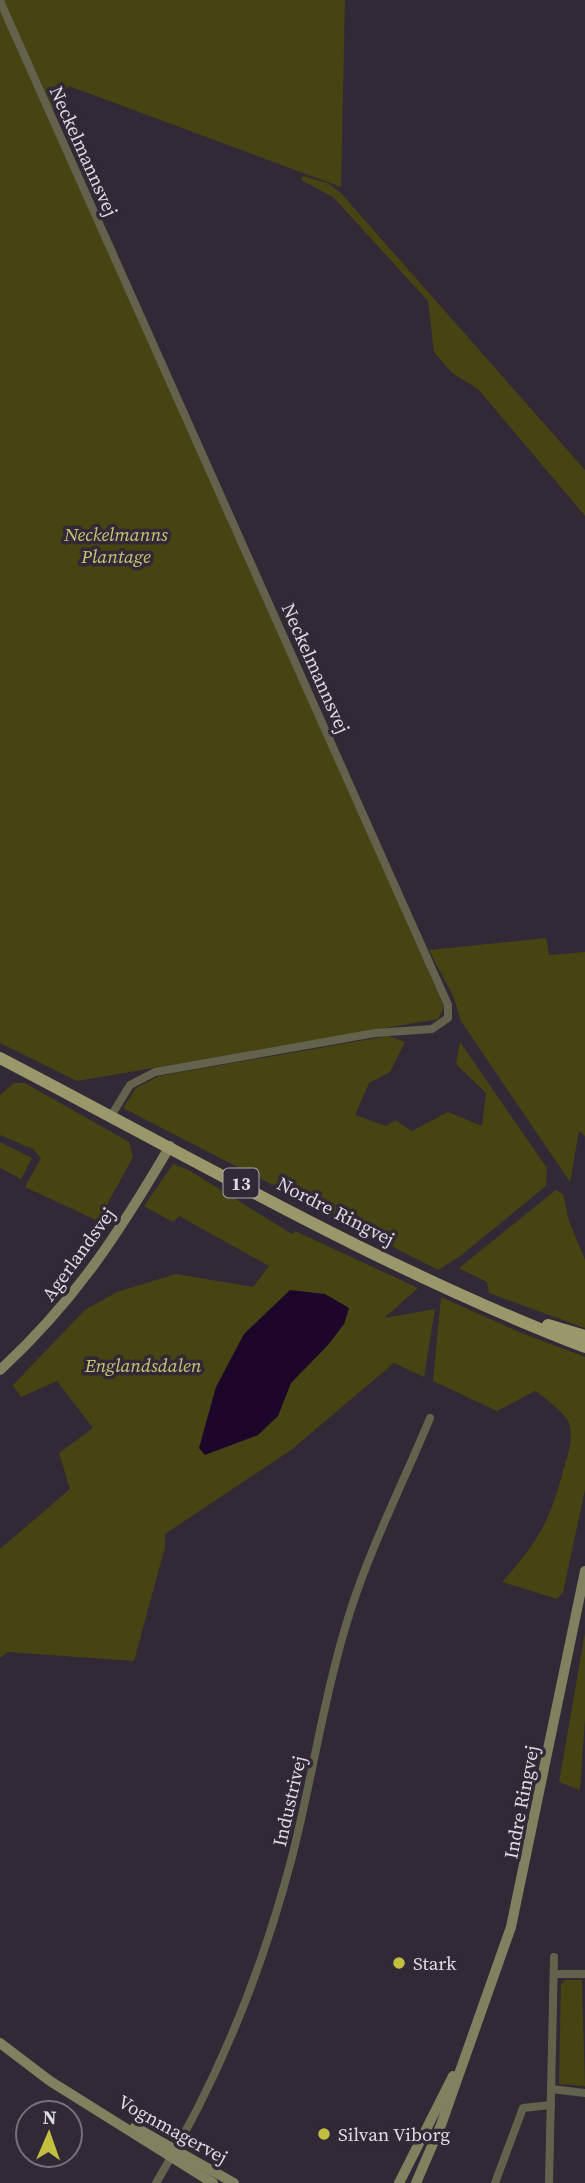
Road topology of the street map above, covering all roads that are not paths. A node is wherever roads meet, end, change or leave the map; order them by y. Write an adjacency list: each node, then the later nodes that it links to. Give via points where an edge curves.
1 (0, 1): 3 (street, Neckelmannsvej, via 448,1005 448,1018 432,1029 375,1033 155,1072 130,1085)
2 (0, 1058): 3 (main road, Nordre Ringvej / 13)
3 (111, 1116): 4 (main road, Nordre Ringvej / 13)
4 (170, 1146): 5 (main road, Nordre Ringvej / 13); 8 (street, Agerlandsvej, via 99,1262 54,1317)
5 (484, 1305): 6 (main road, 13); 7 (main road, Nordre Ringvej / 13)
6 (585, 1336)
7 (585, 1347)
8 (0, 1370)
9 (430, 1418): 19 (street, Industrivej, via 351,1609 266,1952 229,2043)
10 (585, 1571): 14 (street, Indre Ringvej, via 522,1883)
11 (554, 1957): 12 (street)
12 (554, 1974): 13 (street); 16 (street)
13 (585, 1974)
14 (474, 2036): 23 (street, Indre Ringvej); 24 (street, Indre Ringvej)
15 (0, 2043): 19 (street, Vognmagervej, via 50,2081)
16 (551, 2089): 17 (street); 18 (street)
17 (585, 2093)
18 (551, 2105): 25 (street, via 523,2108); 26 (street)
19 (174, 2153): 20 (street, Industrivej); 21 (street, Vognmagervej); 22 (street, Vognmagervej)
20 (156, 2183)
21 (213, 2183)
22 (234, 2183)
23 (399, 2183)
24 (416, 2183)
25 (495, 2183)
26 (549, 2183)

